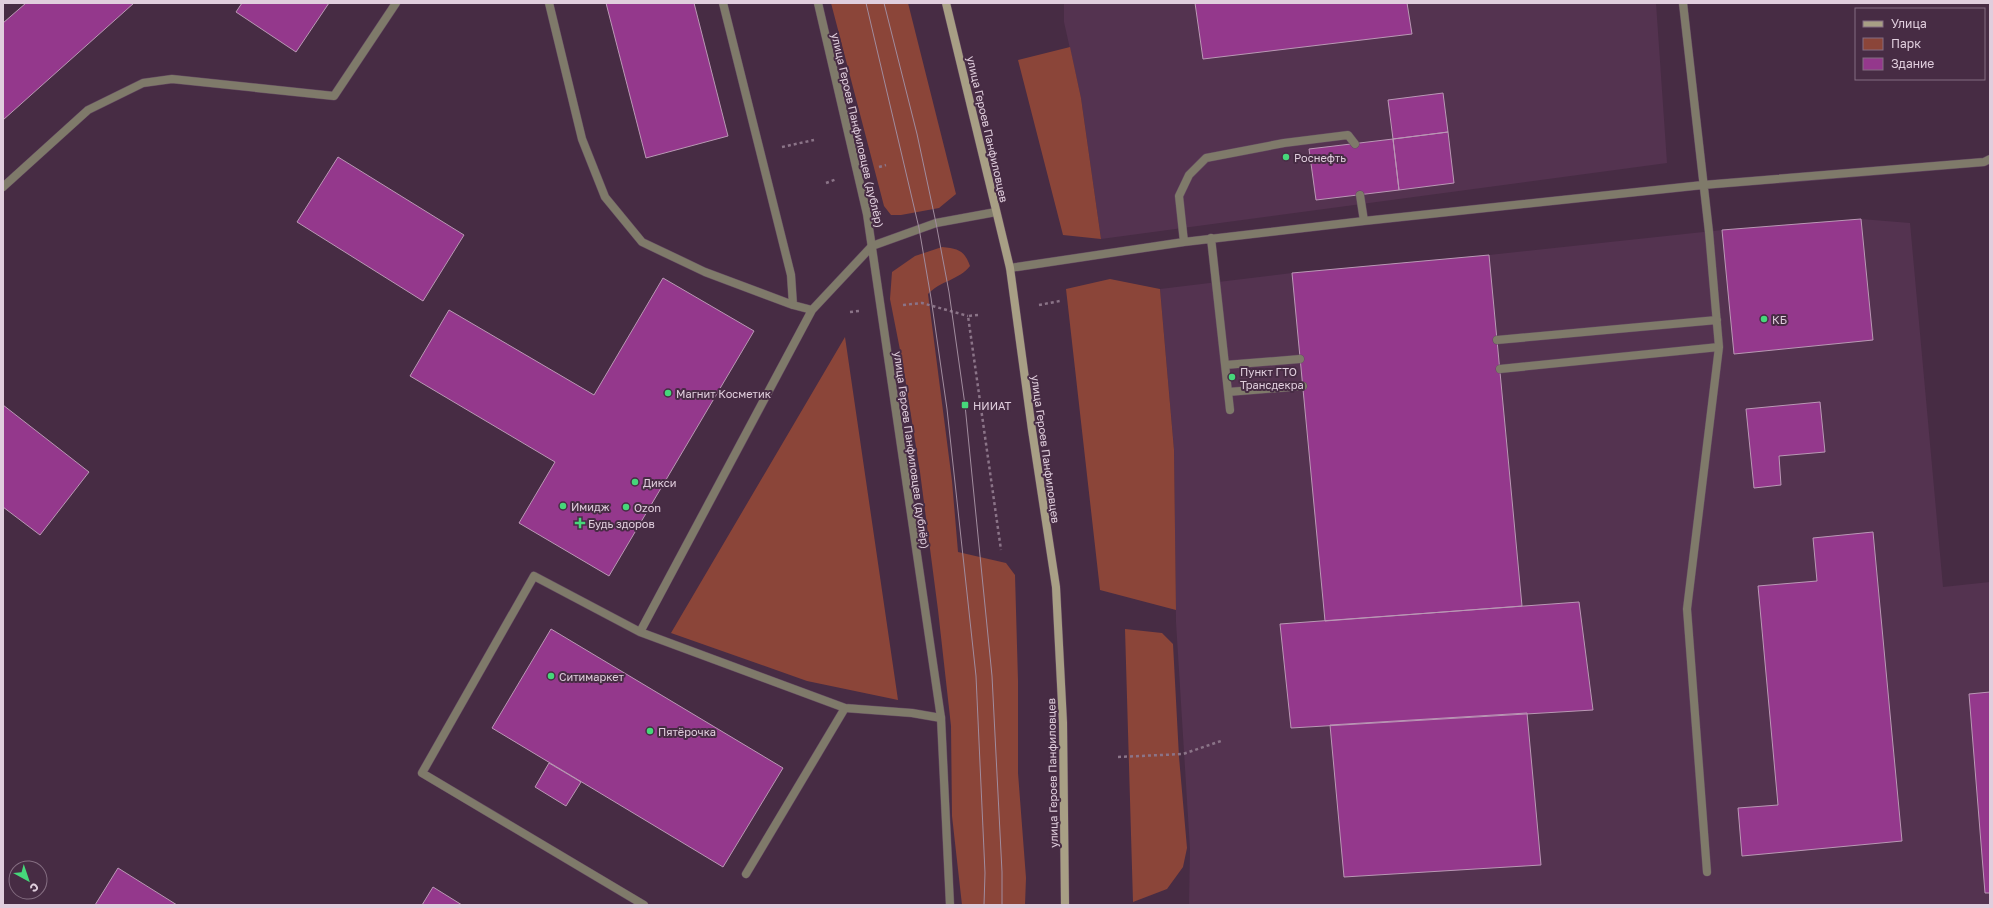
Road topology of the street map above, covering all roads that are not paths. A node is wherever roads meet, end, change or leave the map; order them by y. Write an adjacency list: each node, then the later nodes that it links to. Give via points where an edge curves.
1 (396, 3): 10 (street, via 334,96 172,79 143,83 88,110)
2 (549, 3): 18 (street, via 582,139 605,197 642,242 706,272)
3 (723, 3): 18 (street, via 791,275)
4 (818, 3): 16 (street, улица Героев Панфиловцев (дублёр), via 867,214)
5 (948, 3): 12 (main road, улица Героев Панфиловцев)
6 (1683, 3): 9 (street)
7 (1355, 144): 15 (street, via 1348,135 1284,143 1206,158 1189,174 1179,196)
8 (1990, 159): 9 (street, via 1976,163)
9 (1703, 185): 13 (street); 20 (street)
10 (3, 187)
11 (1360, 195): 13 (street)
12 (996, 212): 16 (street, via 936,223); 17 (main road, улица Героев Панфиловцев)
13 (1364, 221): 14 (street)
14 (1211, 238): 15 (street); 24 (street)
15 (1184, 242): 17 (street)
16 (872, 246): 19 (street); 31 (street, улица Героев Панфиловцев (дублёр))
17 (1010, 268): 36 (main road, улица Героев Панфиловцев, via 1056,587 1063,723)
18 (793, 305): 19 (street)
19 (812, 310): 29 (street)
20 (1717, 320): 21 (street); 22 (street)
21 (1497, 340)
22 (1719, 347): 25 (street); 32 (street, via 1687,609)
23 (1300, 359): 24 (street)
24 (1224, 365): 27 (street)
25 (1500, 369)
26 (1303, 386): 27 (street)
27 (1228, 392): 28 (street)
28 (1230, 410)
29 (640, 632): 30 (street); 34 (street, via 534,576 422,773)
30 (845, 708): 31 (street); 33 (street)
31 (941, 718): 35 (street, улица Героев Панфиловцев (дублёр))
32 (1707, 872)
33 (746, 874)
34 (644, 905)
35 (950, 905)
36 (1066, 905)

